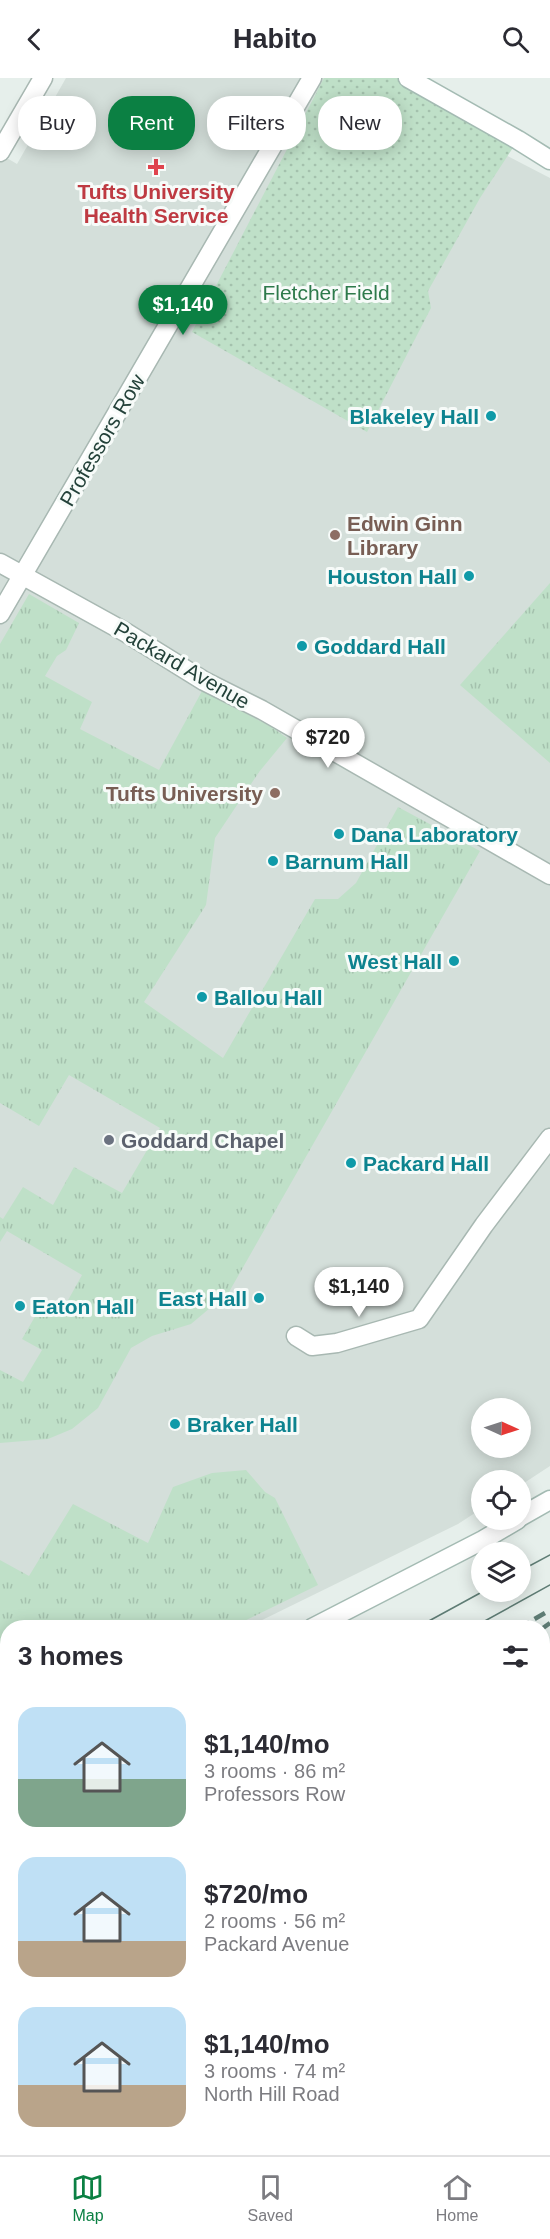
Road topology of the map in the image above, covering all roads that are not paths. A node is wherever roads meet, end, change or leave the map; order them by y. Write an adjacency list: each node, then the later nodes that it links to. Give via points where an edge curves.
1 (43, 78): 4 (street)
2 (312, 78): 7 (street, Professors Row)
3 (420, 81): 5 (street)
4 (0, 152)
5 (550, 160)
6 (0, 562): 7 (street, Packard Avenue)
7 (23, 576): 8 (street, Professors Row); 9 (street, Packard Avenue)
8 (0, 614)
9 (550, 875)
10 (550, 1138): 11 (street, via 419,1319 337,1343 312,1346)
11 (296, 1336)
12 (550, 1500): 13 (street)
13 (531, 1511)
14 (499, 1530): 15 (street)
15 (328, 1620)

